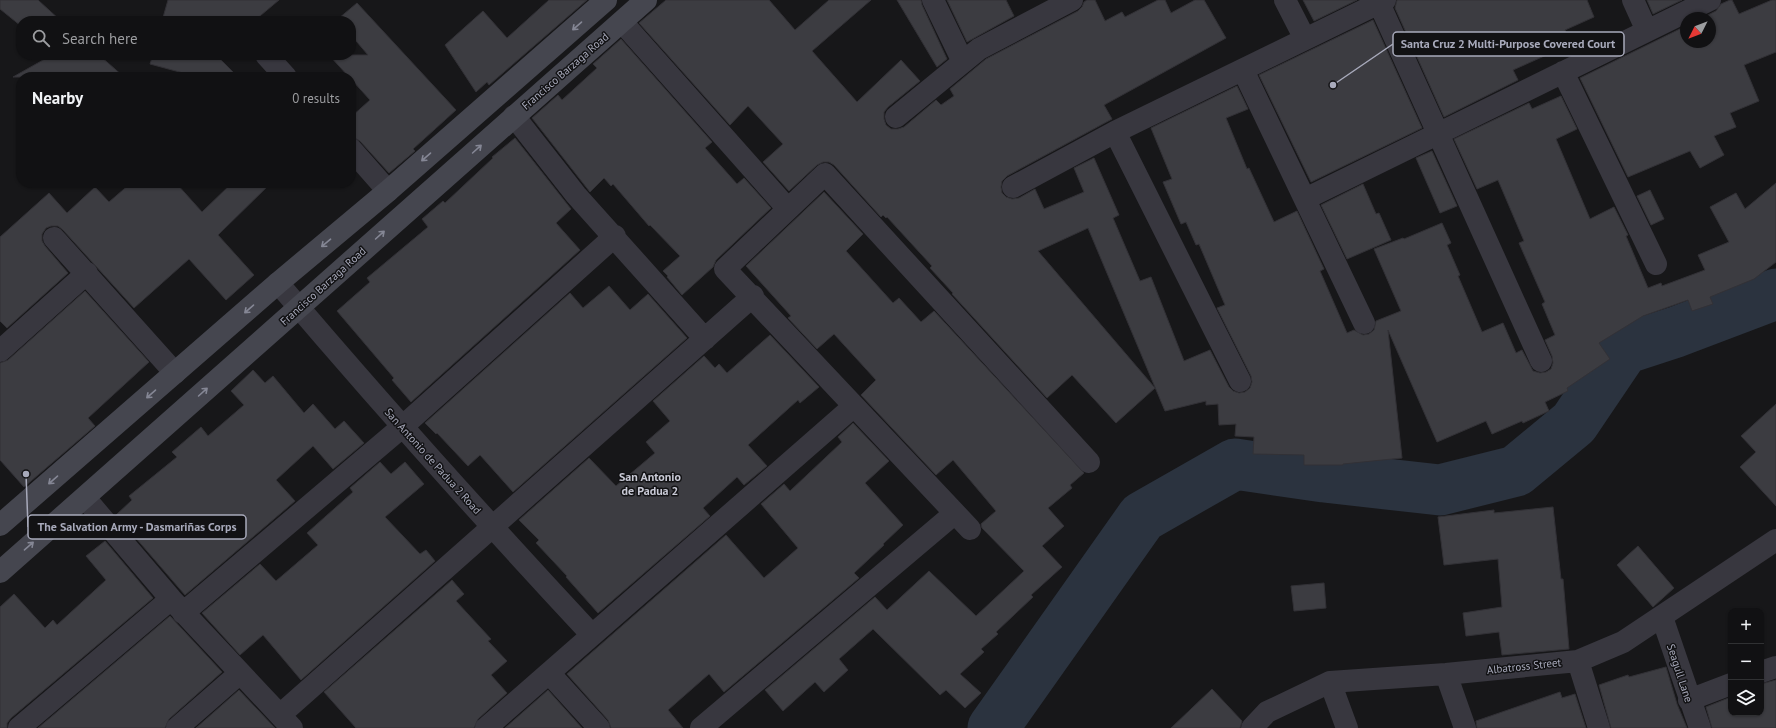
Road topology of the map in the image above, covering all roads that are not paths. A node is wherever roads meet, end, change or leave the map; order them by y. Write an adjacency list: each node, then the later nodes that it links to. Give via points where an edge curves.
1 (606, 0): 23 (street, one-way to 23)
2 (646, 0): 9 (street, Francisco Barzaga Road)
3 (933, 0): 13 (street)
4 (1072, 0): 13 (street, via 979,49)
5 (1285, 0): 11 (street)
6 (1633, 0): 10 (street)
7 (1710, 0): 10 (street)
8 (1382, 2): 11 (street); 20 (street)
9 (622, 22): 17 (street, Francisco Barzaga Road); 25 (street)
10 (1647, 31): 16 (street)
11 (1305, 39): 14 (street)
12 (271, 60): 15 (street)
13 (963, 62): 18 (street)
14 (1243, 70): 19 (street); 24 (street)
15 (281, 72)
16 (1563, 72): 20 (street); 28 (street)
17 (514, 116): 26 (street, via 576,195); 32 (street, Francisco Barzaga Road, one-way to 17)
18 (896, 117)
19 (1115, 132): 22 (street); 38 (street)
20 (1437, 133): 24 (street); 36 (street)
21 (356, 155): 23 (street)
22 (1013, 187)
23 (388, 191): 30 (street, one-way to 30)
24 (1305, 199): 33 (street)
25 (788, 209): 31 (street, via 725,269); 41 (street, via 825,174)
26 (614, 236): 34 (street); 40 (street)
27 (54, 238): 29 (street)
28 (1656, 264)
29 (86, 273): 35 (street); 37 (street)
30 (278, 284): 32 (street, San Antonio de Padua 2 Road); 37 (street, one-way to 37)
31 (753, 296): 34 (street); 39 (street)
32 (298, 307): 40 (street, San Antonio de Padua 2 Road); 42 (street, Francisco Barzaga Road, one-way to 32)
33 (1364, 323)
34 (705, 339): 44 (street)
35 (0, 351)
36 (1541, 361)
37 (175, 373): 43 (street, one-way to 43)
38 (1240, 381)
39 (854, 406): 49 (street); 64 (street, via 962,521)
40 (402, 427): 44 (street, San Antonio de Padua 2 Road); 47 (street)
41 (1090, 462)
42 (85, 498): 46 (street, Francisco Barzaga Road, one-way to 42); 47 (street)
43 (0, 525)
44 (492, 527): 49 (street, San Antonio de Padua 2 Road); 59 (street)
45 (1776, 540): 48 (street, Albatross Street)
46 (0, 572)
47 (177, 606): 53 (street); 60 (street)
48 (1662, 617): 50 (street, Albatross Street, via 1623,642); 58 (street, Seagull Lane)
49 (592, 635): 54 (street)
50 (1578, 661): 55 (street, Albatross Street); 68 (street)
51 (1776, 667): 52 (street)
52 (1764, 671)
53 (240, 673): 59 (street); 61 (street)
54 (549, 673): 62 (street); 63 (street)
55 (1446, 674): 56 (street, Albatross Street); 67 (street)
56 (1330, 682): 65 (street, Albatross Street, via 1267,712); 66 (street)
57 (1728, 685): 58 (street)
58 (1689, 700): 69 (street, Seagull Lane)
59 (286, 721)
60 (19, 728)
61 (177, 728)
62 (486, 728)
63 (599, 728)
64 (701, 728)
65 (1252, 728)
66 (1346, 728)
67 (1464, 728)
68 (1599, 728)
69 (1700, 728)

